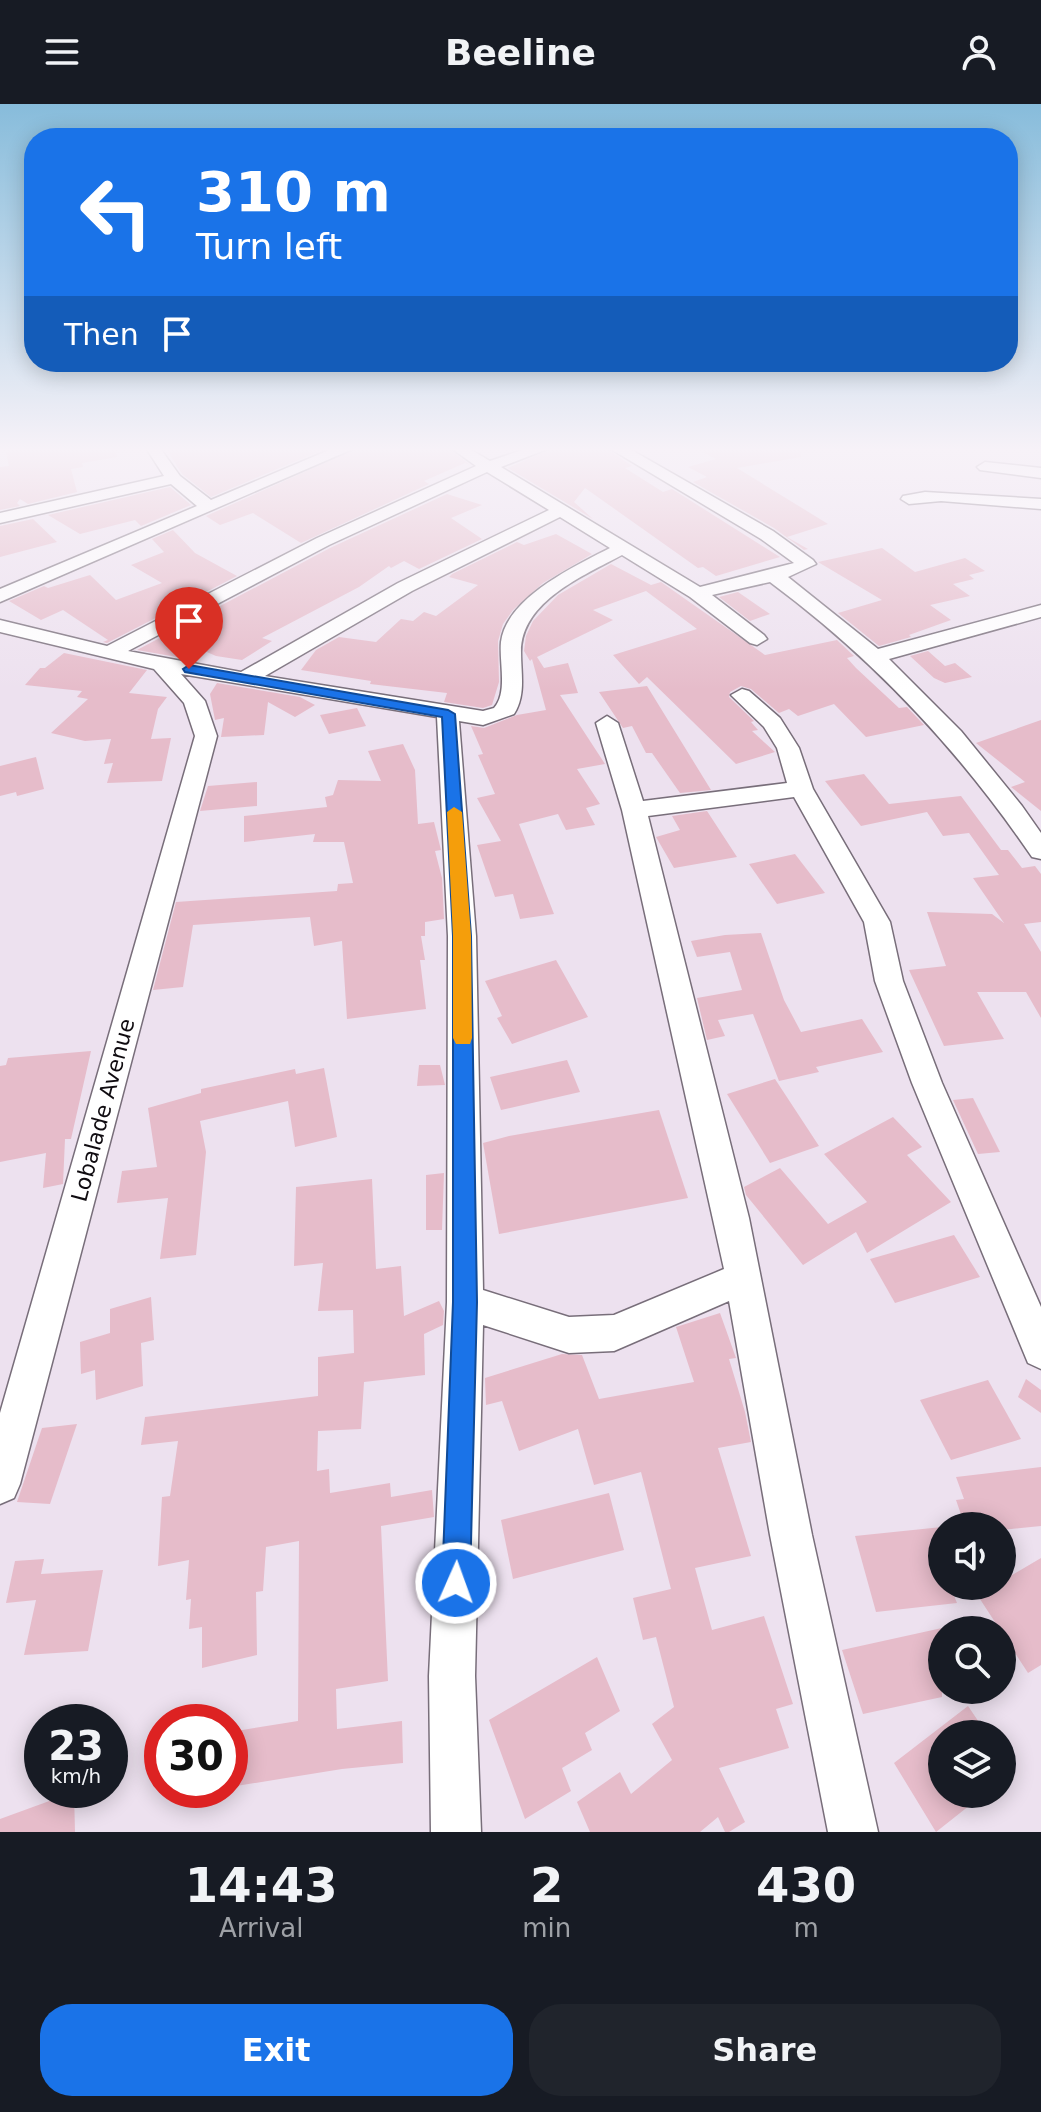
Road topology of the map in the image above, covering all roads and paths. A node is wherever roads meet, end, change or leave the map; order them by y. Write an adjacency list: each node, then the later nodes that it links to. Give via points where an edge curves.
1 (158, 529): 9 (street)
2 (350, 529): 13 (street)
3 (524, 529): 16 (street, via 405,587)
4 (590, 529): 6 (street)
5 (756, 529): 7 (street, via 807,564)
6 (623, 548): 8 (street); 18 (street, via 588,566 517,623 509,641 512,664 505,710 483,718)
7 (774, 576): 8 (street); 14 (street)
8 (697, 593): 12 (street)
9 (0, 596)
10 (1041, 611): 14 (street)
11 (0, 626): 13 (street)
12 (757, 639)
13 (109, 653): 15 (street)
14 (876, 656): 22 (street, via 962,743)
15 (161, 665): 16 (street); 26 (street, Lobalade Avenue, via 194,701 206,736)
16 (246, 678): 18 (street)
17 (742, 695): 20 (street, via 772,723 788,748)
18 (448, 714): 24 (street, via 462,936)
19 (607, 723): 21 (street)
20 (801, 789): 21 (street); 25 (street, via 877,922 889,981 927,1083)
21 (634, 810): 23 (street)
22 (1041, 851)
23 (743, 1278): 24 (street, via 614,1333 569,1335); 28 (street)
24 (465, 1302): 27 (street, via 452,1676)
25 (1041, 1350)
26 (0, 1484)
27 (456, 1832)
28 (853, 1832)

